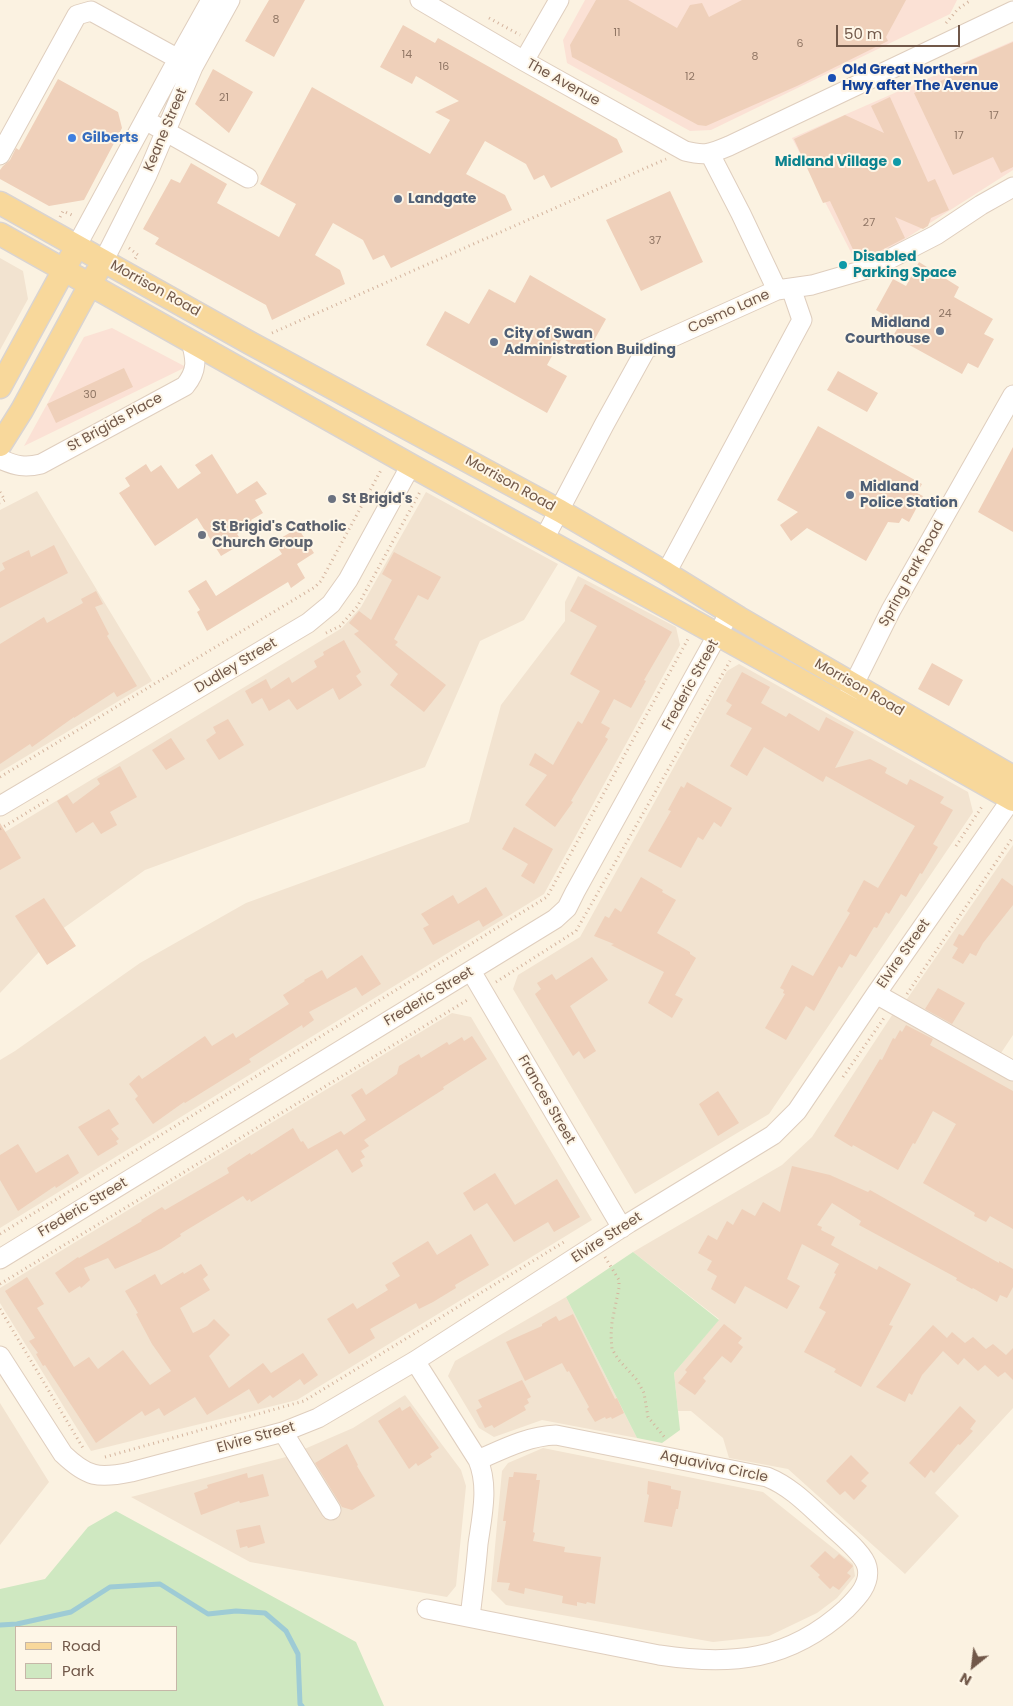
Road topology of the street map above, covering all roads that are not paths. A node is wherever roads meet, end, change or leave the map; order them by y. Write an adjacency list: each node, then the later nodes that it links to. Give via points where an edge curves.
1 (211, 0): 7 (street, Keane Street)
2 (230, 0): 7 (street, Keane Street)
3 (420, 0): 6 (street, The Avenue)
4 (559, 0): 6 (street)
5 (1013, 11): 11 (street)
6 (524, 61): 11 (street, The Avenue, via 684,151)
7 (186, 63): 8 (street, Keane Street); 9 (street, Keane Street); 10 (street, via 91,11 77,15)
8 (144, 120): 9 (street); 16 (street, Keane Street)
9 (165, 132): 12 (street); 17 (street, Keane Street)
10 (0, 154)
11 (710, 154): 20 (street)
12 (248, 178)
13 (1013, 187): 20 (street, Cosmo Lane, via 936,235 874,267 812,285)
14 (0, 203): 16 (main road, Morrison Road)
15 (0, 234): 18 (main road, Morrison Road)
16 (77, 246): 17 (main road, Morrison Road); 18 (main road)
17 (104, 260): 19 (main road); 27 (main road, Morrison Road)
18 (64, 270): 19 (main road, Morrison Road); 22 (main road)
19 (90, 285): 21 (main road, Morrison Road); 24 (main road)
20 (784, 289): 27 (street, Cosmo Lane, via 646,349); 29 (street, via 802,320)
21 (191, 341): 25 (street, St Brigids Place, via 195,365 193,377 185,386 41,464 28,467); 26 (main road, Morrison Road)
22 (0, 387)
23 (1013, 395): 32 (street, Spring Park Road, via 891,610)
24 (0, 445)
25 (0, 459)
26 (411, 465): 28 (main road, Morrison Road); 35 (street, Dudley Street, via 348,580 331,604 308,623)
27 (560, 511): 28 (street, Cosmo Lane); 29 (main road, Morrison Road)
28 (544, 539): 31 (main road, Morrison Road)
29 (666, 573): 30 (main road, Morrison Road)
30 (730, 612): 31 (street, Frederic Street); 32 (main road, Morrison Road)
31 (718, 636): 32 (main road, Morrison Road); 36 (street, Frederic Street, via 566,908 555,920)
32 (848, 694): 33 (main road, Morrison Road); 34 (main road, Morrison Road)
33 (1013, 777)
34 (1013, 799): 37 (street, Elvire Street)
35 (0, 806)
36 (471, 971): 39 (street, Frances Street); 40 (street, Frederic Street)
37 (876, 994): 38 (street); 39 (street, Elvire Street, via 787,1123 773,1135)
38 (1013, 1071)
39 (622, 1228): 42 (street, Elvire Street)
40 (0, 1259)
41 (0, 1356): 43 (street, Elvire Street, via 63,1454 90,1474 111,1476 131,1472)
42 (415, 1361): 43 (street, Elvire Street, via 318,1418); 44 (street)
43 (283, 1432): 45 (street)
44 (478, 1460): 47 (street, via 482,1470 483,1498); 47 (street, Aquaviva Circle, via 528,1439 556,1435 767,1477 795,1493 854,1548 867,1566 868,1579 840,1615 808,1637 783,1649 740,1659 681,1658)
45 (331, 1510)
46 (427, 1609): 47 (street, Aquaviva Circle)
47 (470, 1617)

